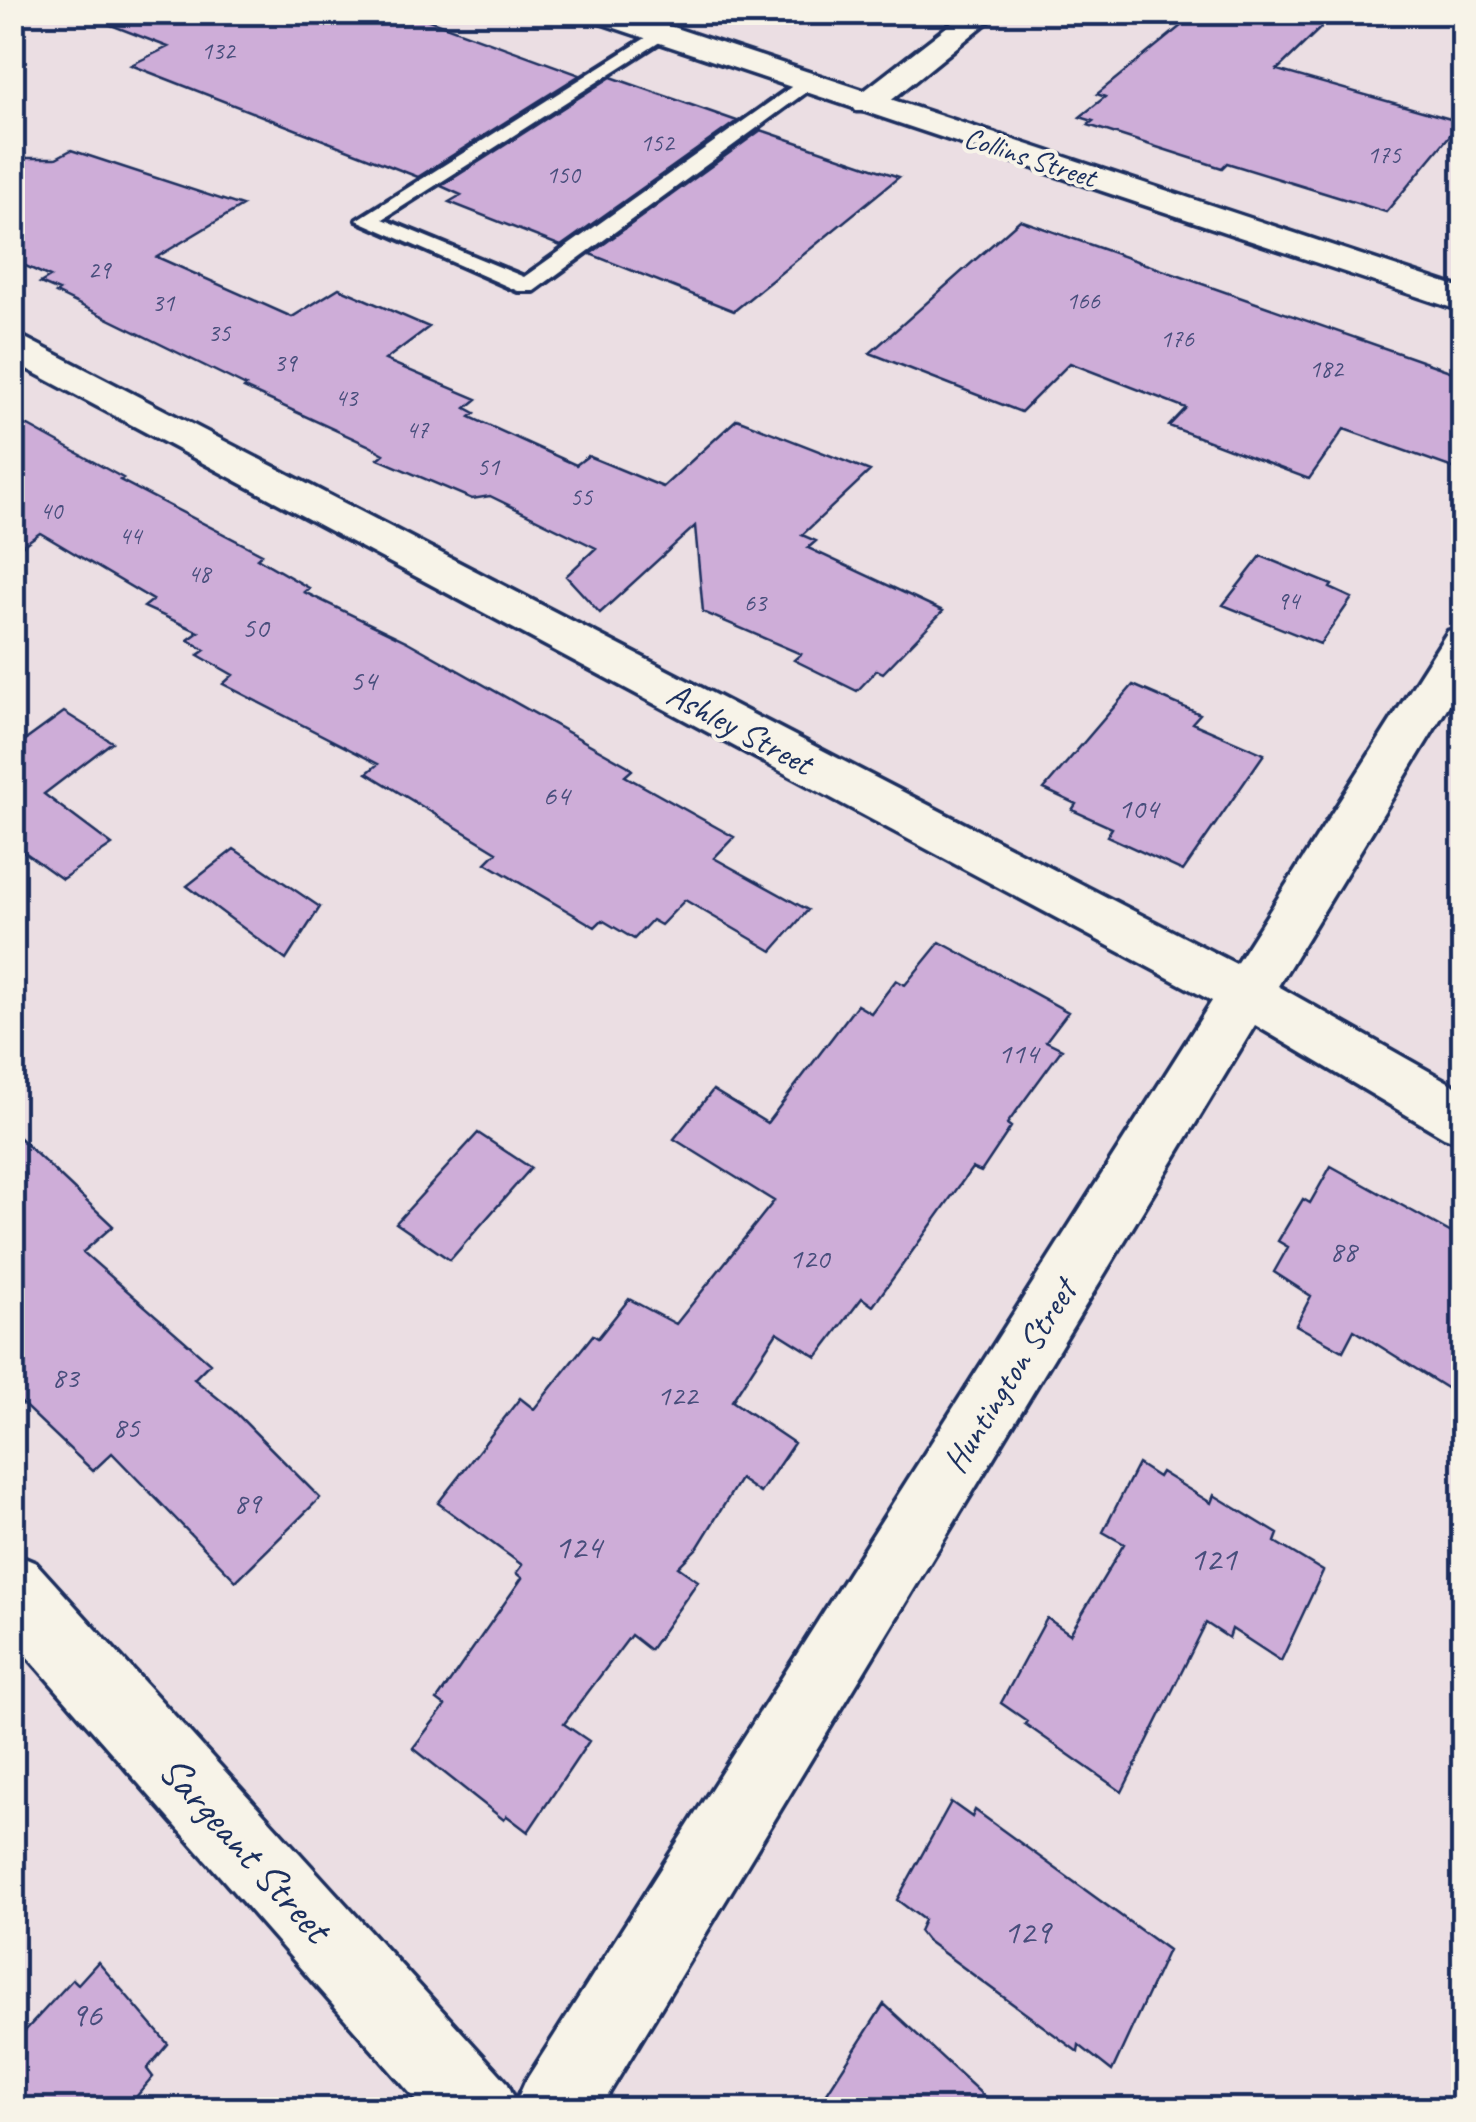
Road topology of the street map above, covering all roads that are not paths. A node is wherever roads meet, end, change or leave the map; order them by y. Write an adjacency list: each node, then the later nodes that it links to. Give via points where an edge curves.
1 (596, 12): 3 (street, Collins Street)
2 (985, 12): 5 (street)
3 (660, 34): 4 (street, Collins Street); 4 (lane, via 367,220 526,286)
4 (808, 84): 5 (street, Collins Street)
5 (867, 104): 6 (street, Collins Street)
6 (1464, 300)
7 (12, 346): 9 (street, Ashley Street)
8 (1464, 642): 9 (street, Huntington Street)
9 (1246, 994): 10 (street, Ashley Street); 13 (street, Huntington Street)
10 (1464, 1120)
11 (12, 1587): 12 (street, Sargeant Street)
12 (479, 2110)
13 (553, 2110)

